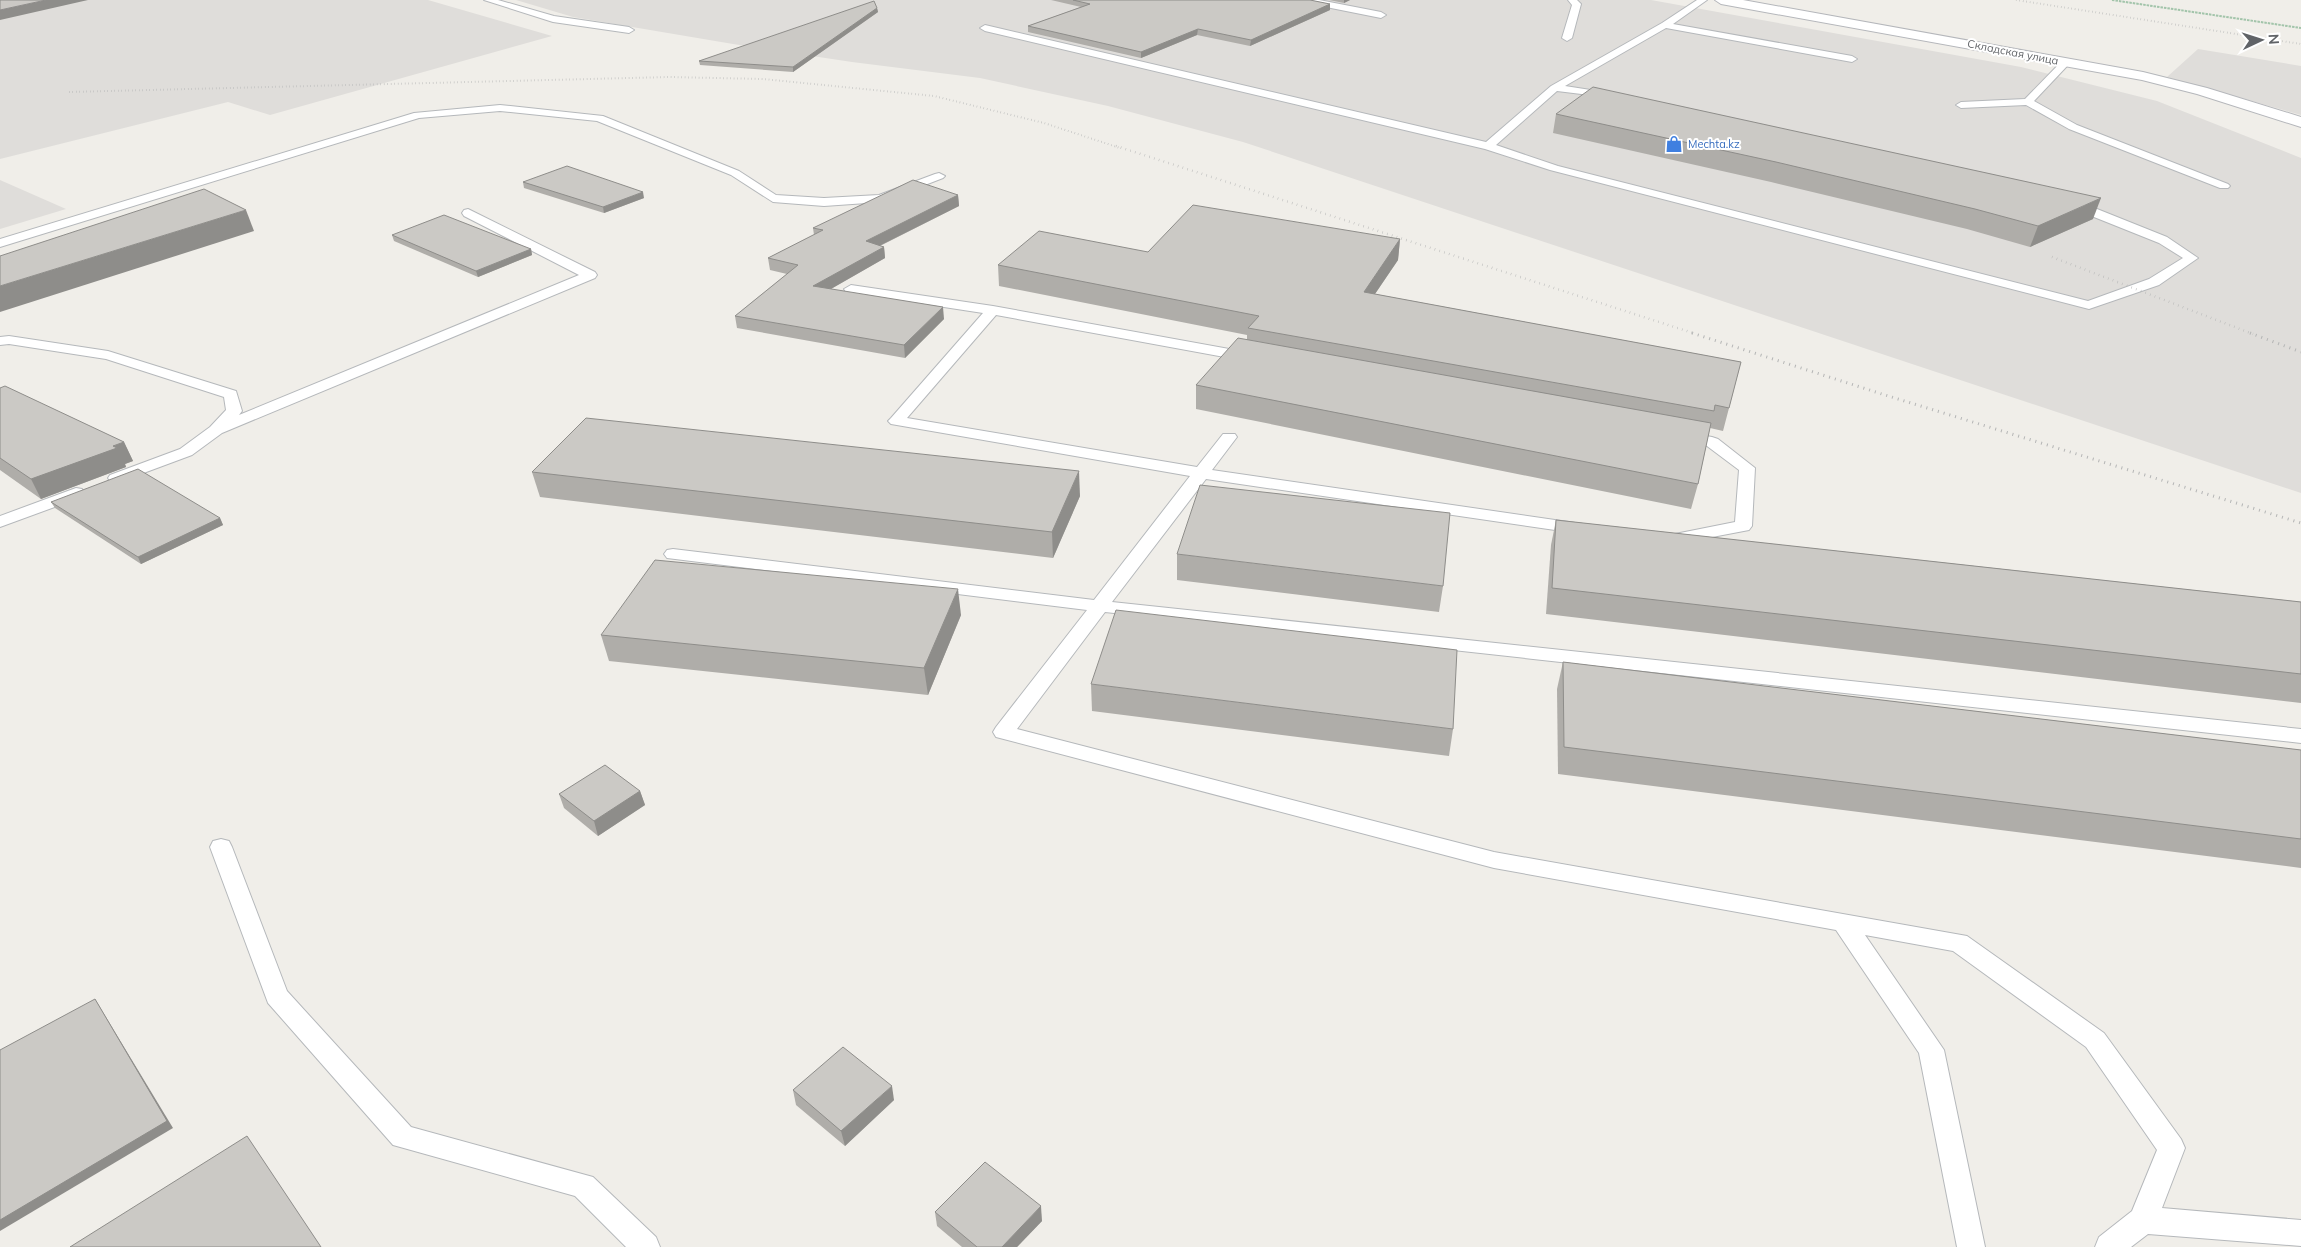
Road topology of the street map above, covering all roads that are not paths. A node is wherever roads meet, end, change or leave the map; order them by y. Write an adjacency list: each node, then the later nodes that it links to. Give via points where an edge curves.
1 (488, 0): 9 (lane, via 554,19)
2 (1306, 0): 6 (lane)
3 (1572, 0): 10 (lane, via 1577,4)
4 (1703, 0): 7 (lane)
5 (1721, 0): 12 (main road, Складская улица)
6 (1381, 15)
7 (1665, 25): 11 (lane); 13 (lane)
8 (985, 28): 18 (lane)
9 (629, 30)
10 (1567, 38)
11 (1852, 58)
12 (2066, 62): 15 (lane); 17 (main road, Складская улица, via 2202,91)
13 (1555, 88): 14 (lane); 18 (lane)
14 (1617, 98)
15 (2028, 102): 16 (lane); 20 (lane, via 2074,127)
16 (1961, 105)
17 (2301, 122)
18 (1488, 146): 21 (lane, via 1554,168 2088,305 2154,282 2192,258 2163,240)
19 (939, 176): 23 (lane, via 881,198 824,202 773,198 735,173 599,118 500,108 418,115)
20 (2224, 186)
21 (2059, 199)
22 (468, 213): 27 (lane, via 590,276)
23 (0, 243)
24 (851, 289): 25 (lane)
25 (993, 310): 29 (lane, via 896,421); 29 (lane, via 1712,442 1747,468 1743,526 1665,541)
26 (0, 342): 27 (lane, via 9,340 108,355 231,394 234,411)
27 (216, 430): 30 (lane, via 186,452)
28 (1229, 436): 29 (lane)
29 (1201, 473): 32 (lane)
30 (0, 522)
31 (673, 554): 32 (lane)
32 (1099, 606): 33 (lane); 35 (lane, via 1002,732 1494,860)
33 (2301, 736)
34 (221, 847): 38 (lane, via 277,996 403,1137 583,1186)
35 (1843, 922): 36 (lane, via 1959,943 2095,1040 2171,1148); 39 (lane, via 1931,1050)
36 (2143, 1220): 37 (lane); 40 (lane)
37 (2301, 1233)
38 (646, 1247)
39 (1971, 1247)
40 (2109, 1247)

